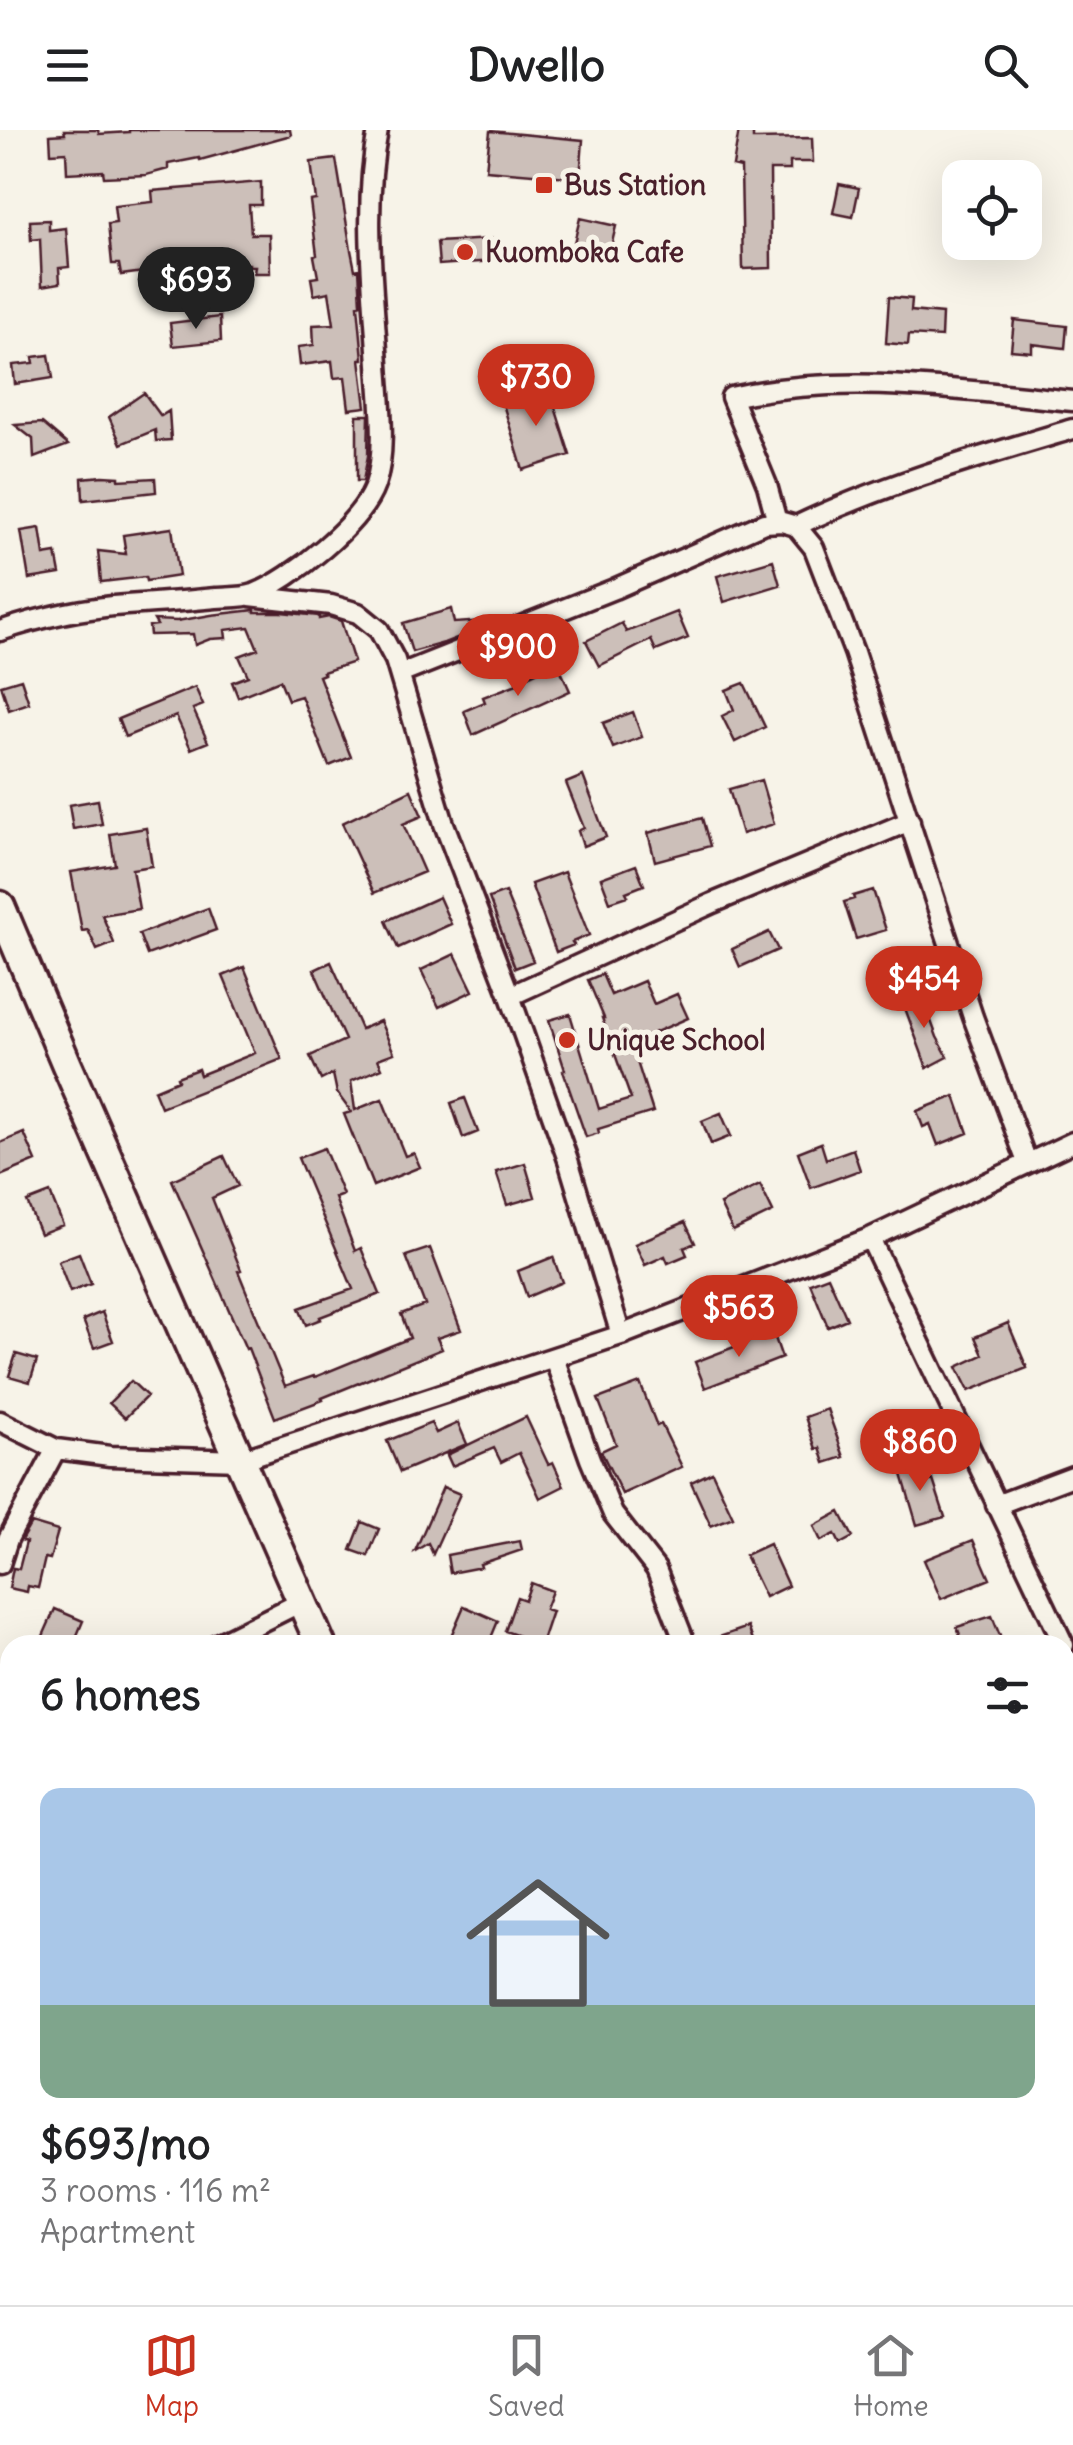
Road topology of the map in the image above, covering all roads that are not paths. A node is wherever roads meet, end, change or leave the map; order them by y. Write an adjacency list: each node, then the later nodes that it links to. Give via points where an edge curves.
1 (378, 130): 5 (street, via 371,247 381,406 376,482 364,508 324,548)
2 (1073, 401): 4 (street, via 846,384 731,397)
3 (1073, 430): 4 (street)
4 (786, 524): 7 (street, via 764,523); 8 (street, via 814,548)
5 (250, 596): 6 (street, via 71,611); 7 (street, via 358,613 379,630)
6 (0, 631)
7 (400, 674): 10 (street, via 444,824)
8 (910, 820): 10 (street); 12 (street)
9 (0, 906): 18 (main road)
10 (510, 996): 14 (street)
11 (1073, 1142): 12 (street)
12 (1027, 1162): 13 (street)
13 (870, 1238): 14 (street); 20 (street)
14 (621, 1335): 15 (street)
15 (554, 1358): 18 (street); 25 (street, via 613,1514 656,1569)
16 (0, 1421): 17 (street)
17 (56, 1449): 18 (street); 21 (street)
18 (242, 1460): 22 (main road)
19 (1073, 1476): 20 (street)
20 (996, 1505): 26 (street)
21 (0, 1564)
22 (303, 1601): 23 (street); 24 (main road)
23 (235, 1635)
24 (317, 1635)
25 (682, 1635)
26 (1059, 1635)

